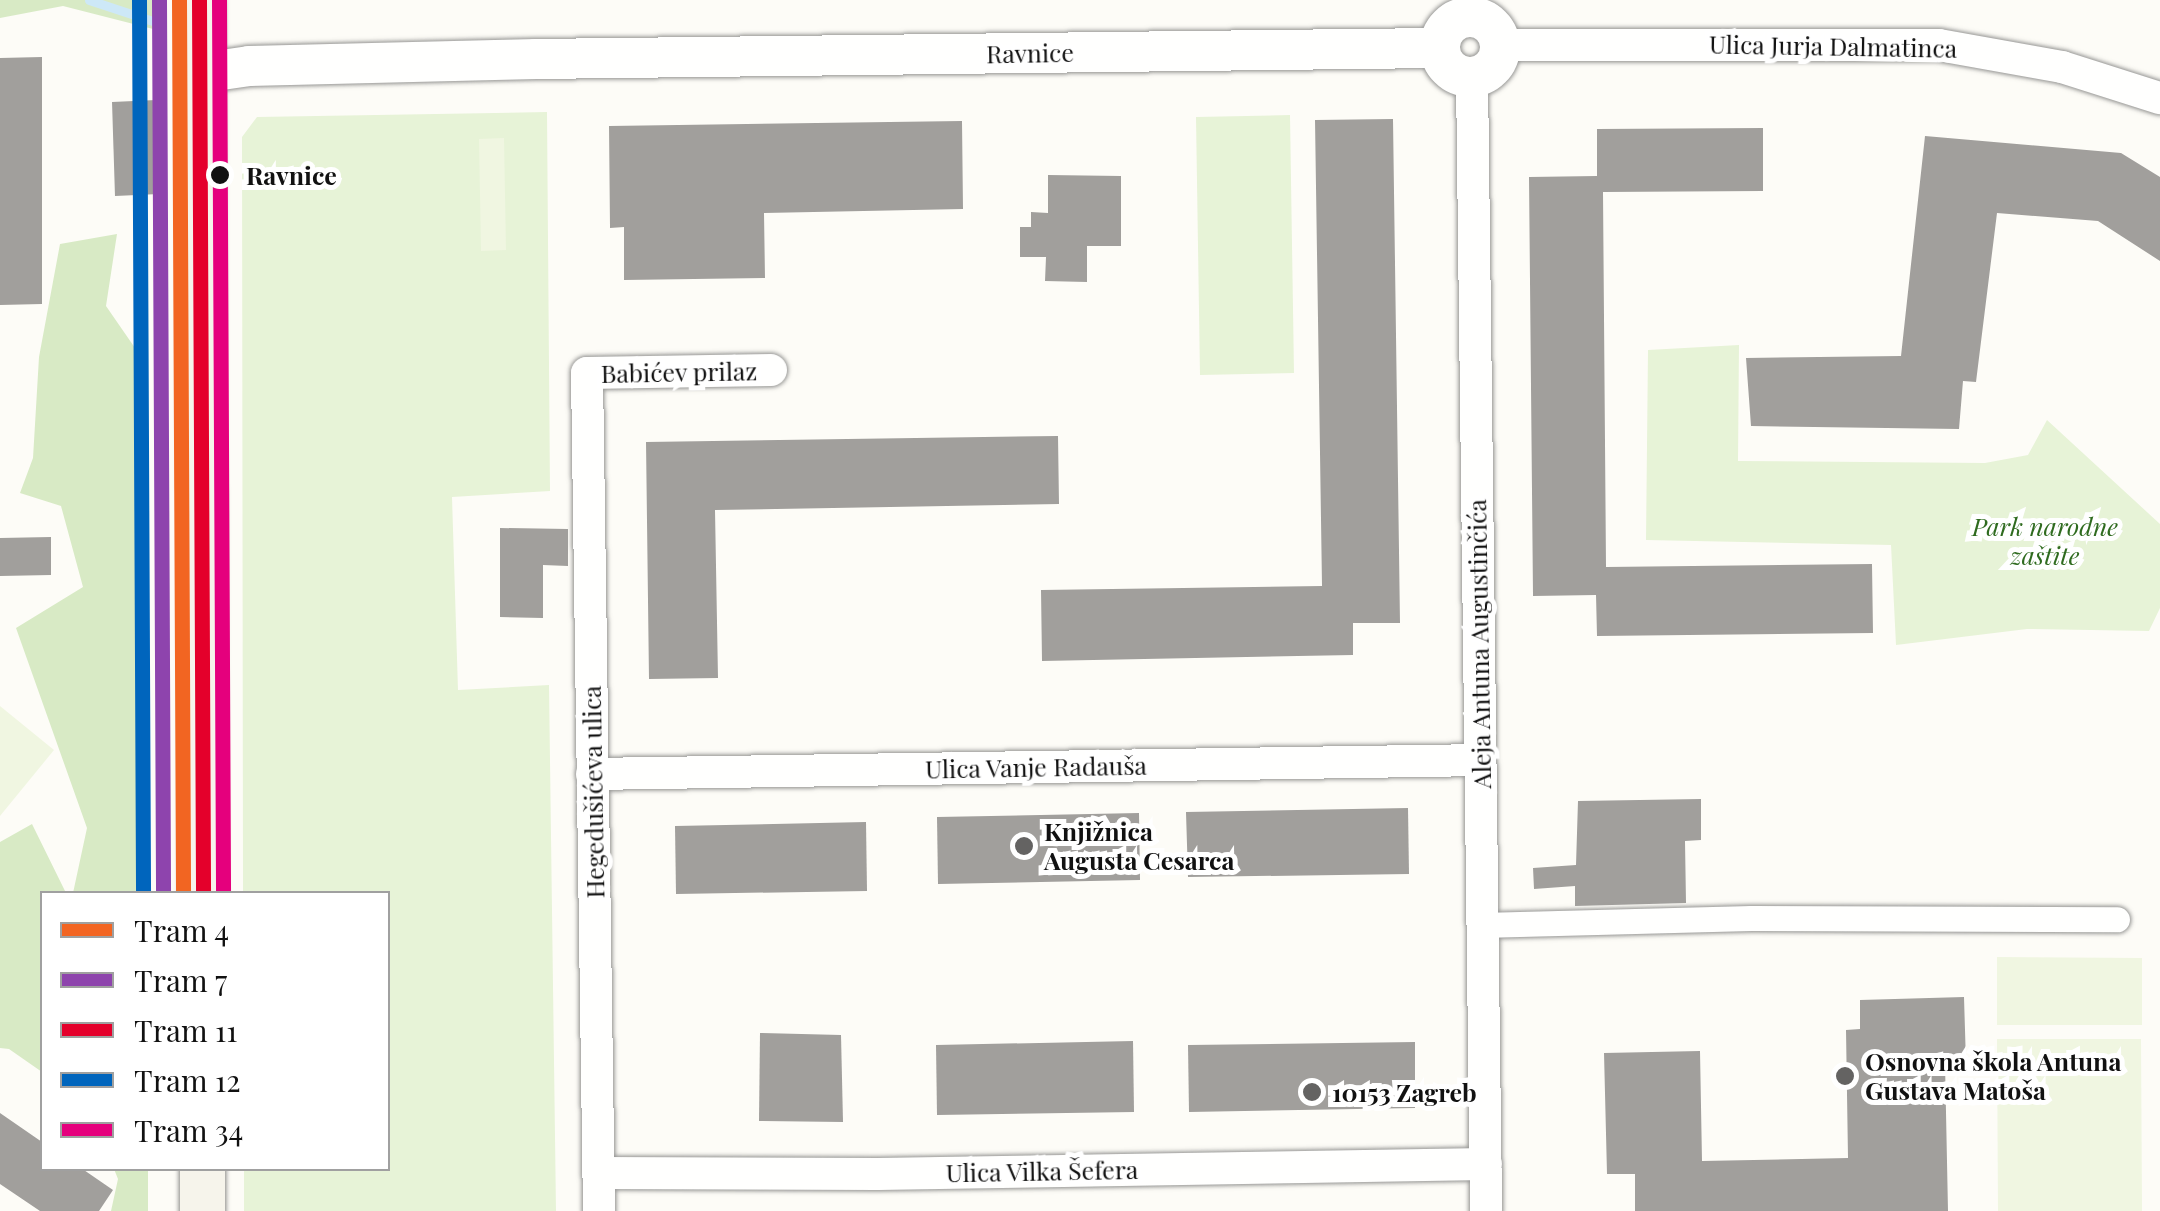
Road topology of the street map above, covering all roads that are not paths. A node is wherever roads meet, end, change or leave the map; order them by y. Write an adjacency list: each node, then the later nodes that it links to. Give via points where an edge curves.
1 (201, 0): 4 (main road)
2 (1487, 21): 3 (street, via 1451,24); 5 (street, via 1489,70); 6 (street, Ulica Jurja Dalmatinca, via 1939,44 2062,67)
3 (1440, 48): 4 (street, Ravnice, via 536,59); 5 (street, via 1454,72)
4 (201, 73): 11 (main road)
5 (1472, 77): 9 (street, Aleja Antuna Augustinčića)
6 (2160, 98)
7 (772, 370): 8 (street, Babićev prilaz)
8 (587, 373): 10 (street, Hegedušićeva ulica)
9 (1480, 760): 10 (street, Ulica Vanje Radauša); 13 (street, Aleja Antuna Augustinčića)
10 (592, 774): 16 (street, Hegedušićeva ulica)
11 (202, 891)
12 (2116, 919): 13 (street)
13 (1481, 924): 14 (street, Aleja Antuna Augustinčića)
14 (1486, 1164): 16 (street, Ulica Vilka Šefera); 19 (street, Aleja Antuna Augustinčića)
15 (202, 1171): 17 (main road)
16 (598, 1173): 18 (street, Hegedušićeva ulica)
17 (202, 1211)
18 (599, 1211)
19 (1486, 1211)

